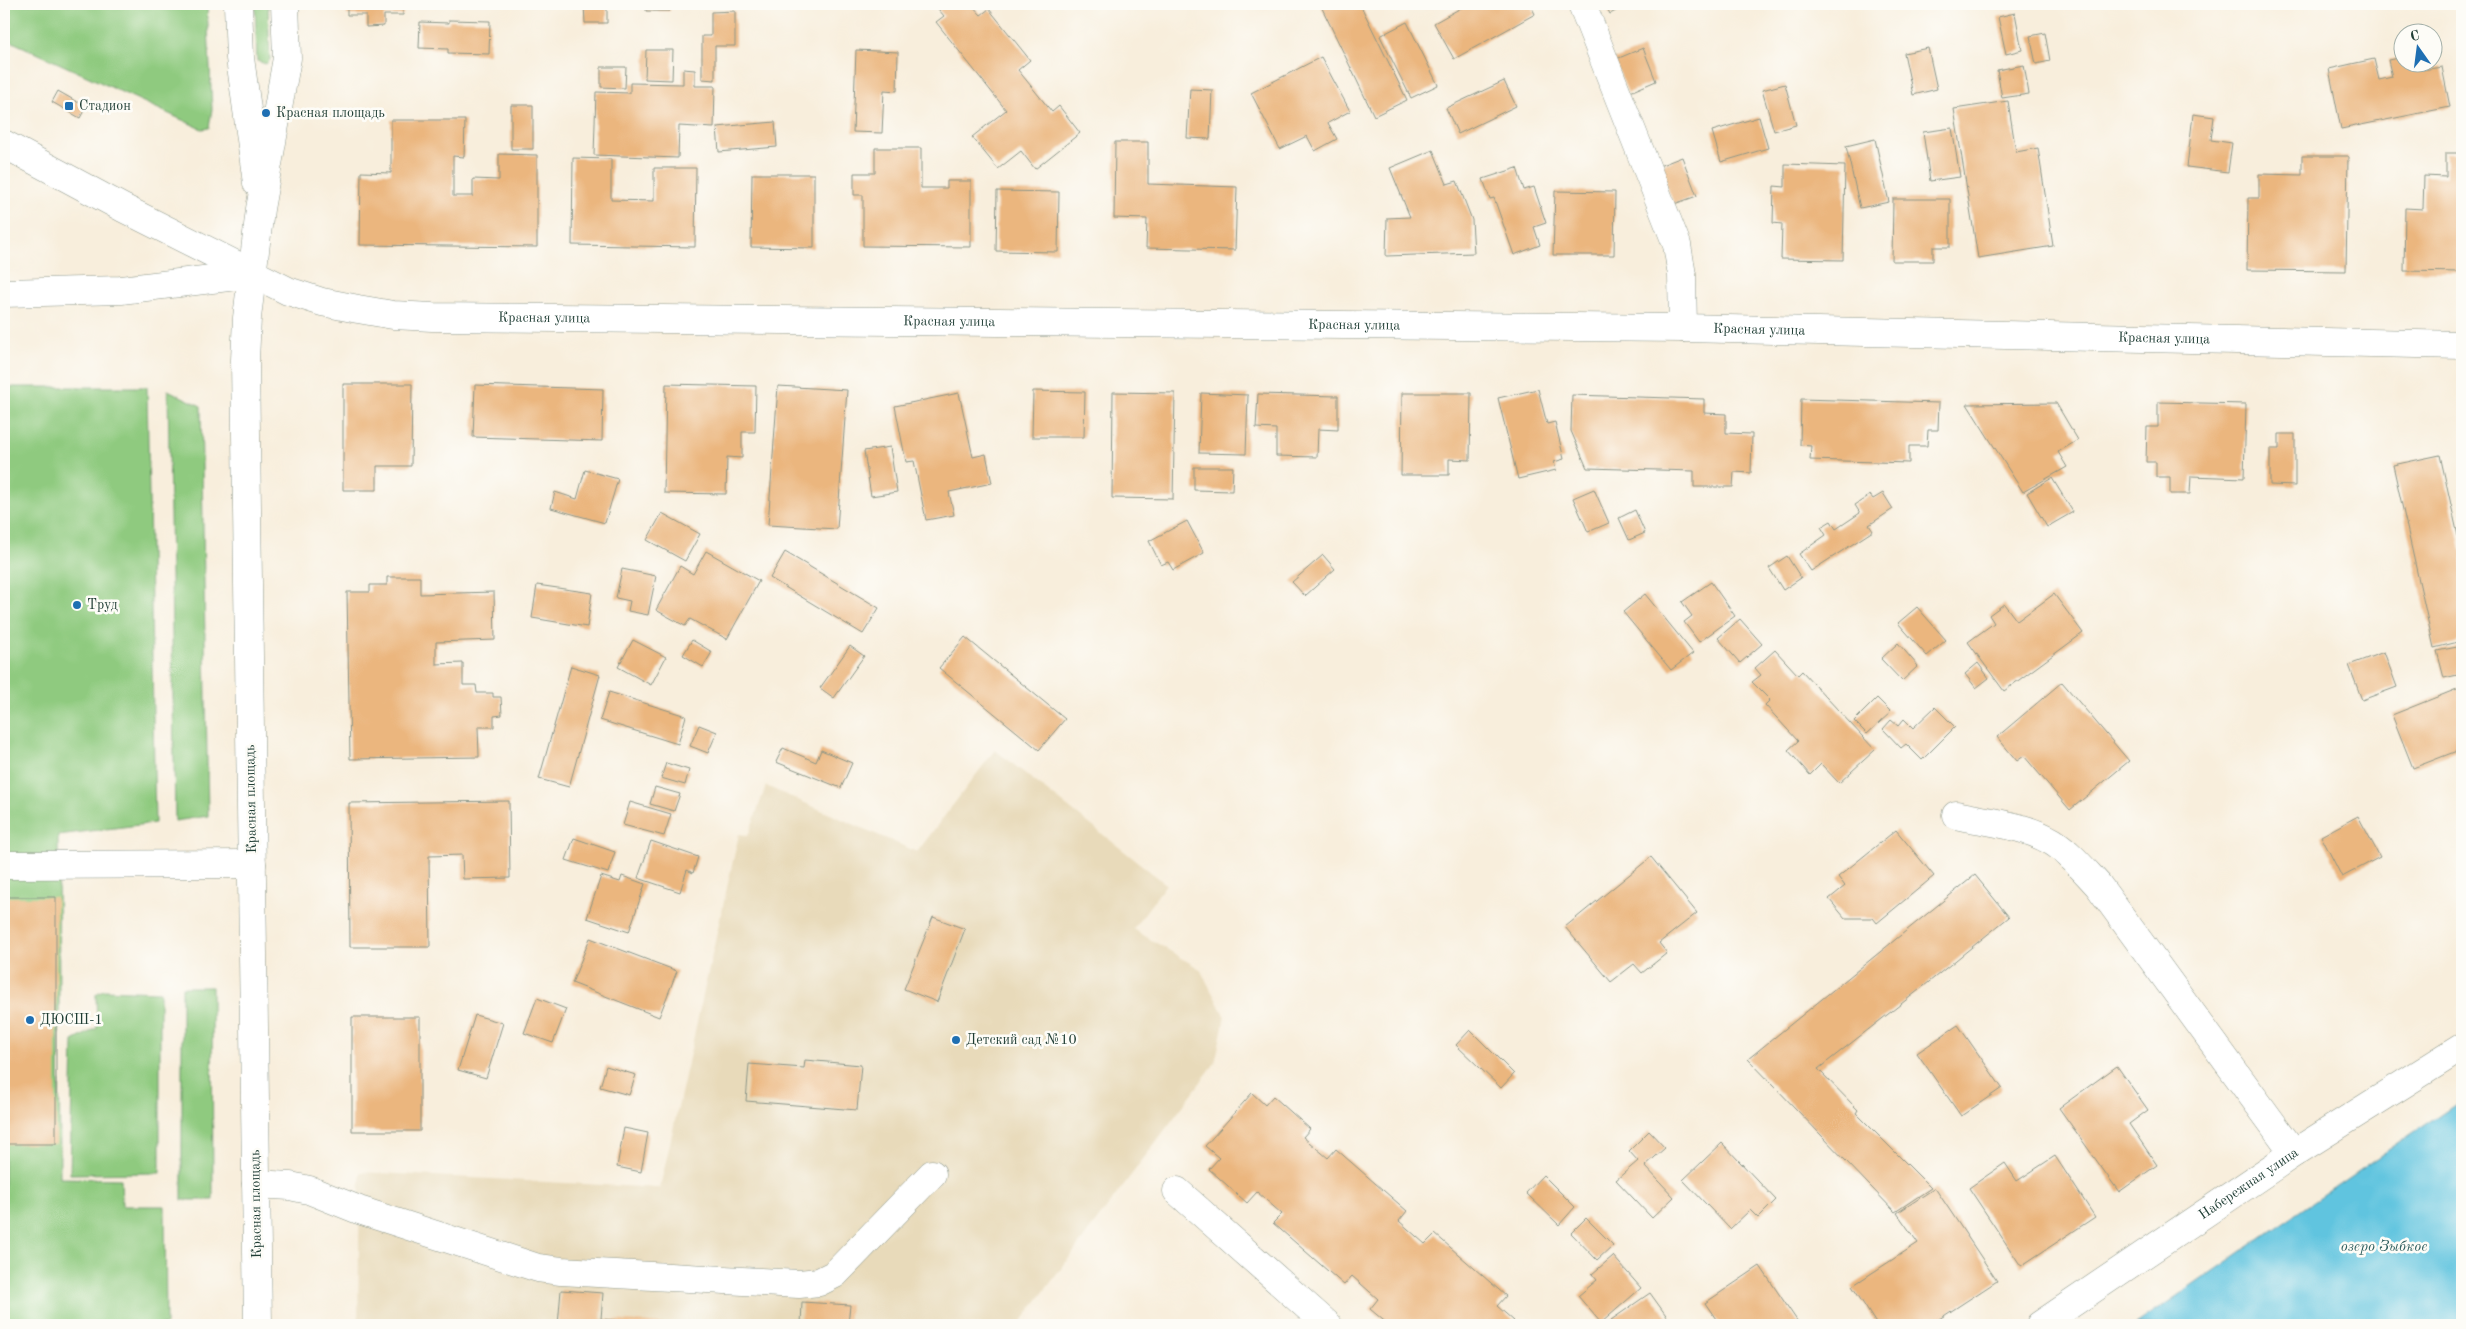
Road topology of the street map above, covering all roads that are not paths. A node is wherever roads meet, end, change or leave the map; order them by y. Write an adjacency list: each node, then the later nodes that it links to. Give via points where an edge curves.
1 (238, 4): 5 (main road, Красная площадь, via 240,58)
2 (284, 4): 5 (main road, Красная площадь, via 286,58)
3 (1582, 4): 8 (main road, via 1677,245 1682,275)
4 (4, 144): 6 (main road)
5 (260, 209): 6 (main road, Красная площадь)
6 (253, 274): 7 (main road, via 121,290); 8 (main road, Красная улица, via 288,291 322,302 393,315 432,318); 11 (main road, Красная площадь, via 245,360)
7 (4, 293)
8 (1683, 328): 9 (main road, Красная улица)
9 (2462, 344)
10 (1956, 815): 14 (main road, via 2026,830 2053,842 2075,861 2098,885)
11 (252, 864): 12 (main road); 16 (main road, Красная площадь)
12 (4, 866)
13 (2462, 1047): 14 (main road, Набережная улица)
14 (2294, 1153): 20 (main road, Набережная улица)
15 (932, 1174): 16 (main road, via 835,1274 819,1282 799,1284 538,1268 359,1210 309,1190)
16 (256, 1184): 18 (main road, Красная площадь)
17 (1177, 1191): 19 (main road)
18 (258, 1325)
19 (1328, 1325)
20 (2040, 1325)

